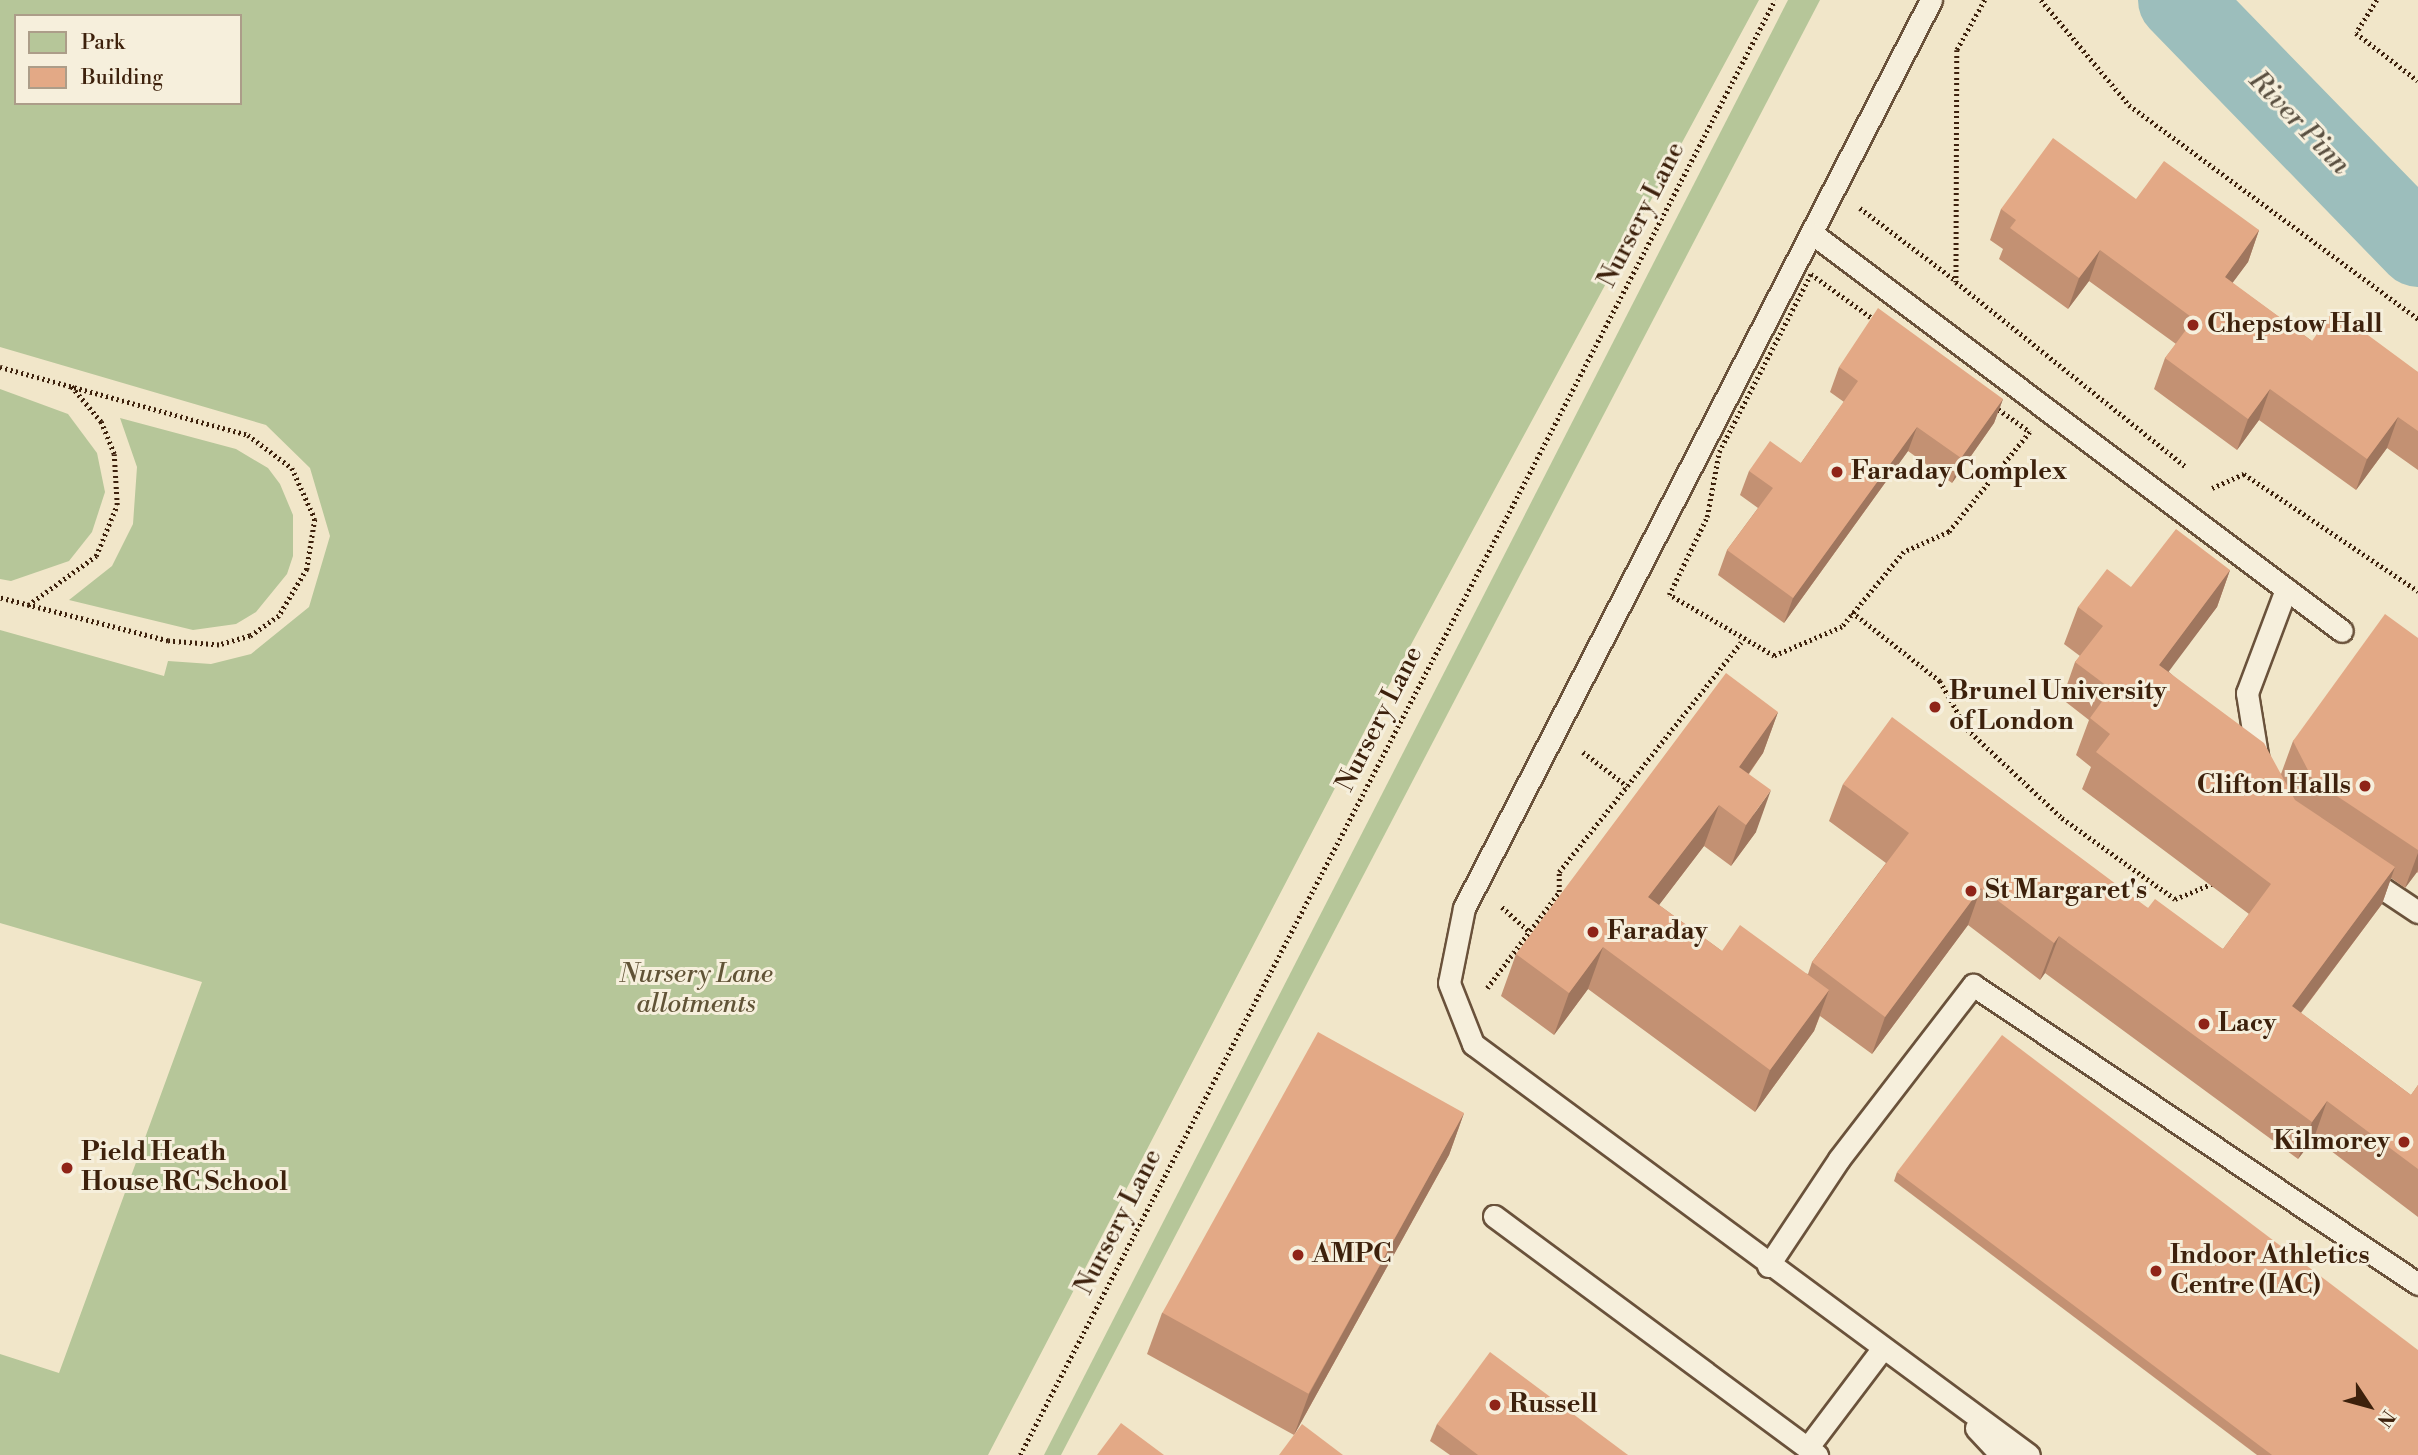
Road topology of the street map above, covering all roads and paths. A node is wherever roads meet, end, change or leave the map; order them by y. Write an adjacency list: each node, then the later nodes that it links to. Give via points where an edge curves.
1 (1775, 0): 37 (path, Nursery Lane)
2 (1931, 0): 8 (lane)
3 (1985, 0): 9 (path, via 1957,50)
4 (2041, 0): 10 (path, via 2129,105)
5 (2377, 0): 6 (path, via 2356,33)
6 (2418, 81)
7 (1849, 200): 9 (path)
8 (1813, 234): 15 (lane); 32 (lane, via 1464,908 1449,962 1452,1000 1473,1044)
9 (1956, 282): 13 (path)
10 (2418, 319)
11 (0, 367): 12 (path)
12 (69, 385): 18 (path, via 101,422 114,454 120,486 114,521 82,571); 18 (path, via 263,442 307,493 314,544 307,569 279,615 250,636 219,645 168,640)
13 (2192, 471)
14 (2202, 480): 16 (path, via 2213,489 2244,474)
15 (2287, 589): 20 (lane); 23 (lane, via 2247,693)
16 (2418, 591)
17 (0, 598): 18 (path)
18 (28, 605)
19 (1852, 612): 21 (path, via 1842,627 1774,656); 21 (path, via 1904,552 1949,532 2030,432 1811,274 1718,452 1707,517 1669,595); 26 (path, via 1940,681 1967,729 2062,817 2175,899)
20 (2342, 631)
21 (1741, 642): 24 (path)
22 (1580, 749): 24 (path)
23 (2265, 779)
24 (1627, 786): 29 (path, via 1559,872 1559,891)
25 (2343, 862): 28 (lane)
26 (2223, 880)
27 (1492, 899): 29 (path)
28 (2418, 912)
29 (1530, 932): 30 (path)
30 (1482, 994)
31 (1494, 1216): 36 (lane)
32 (1768, 1266): 33 (lane, via 1839,1159 1973,985); 34 (lane)
33 (2418, 1284)
34 (1882, 1349): 35 (lane); 36 (lane)
35 (1946, 1395): 38 (lane); 39 (lane)
36 (1813, 1451)
37 (1020, 1455)
38 (2001, 1455)
39 (2029, 1455)

